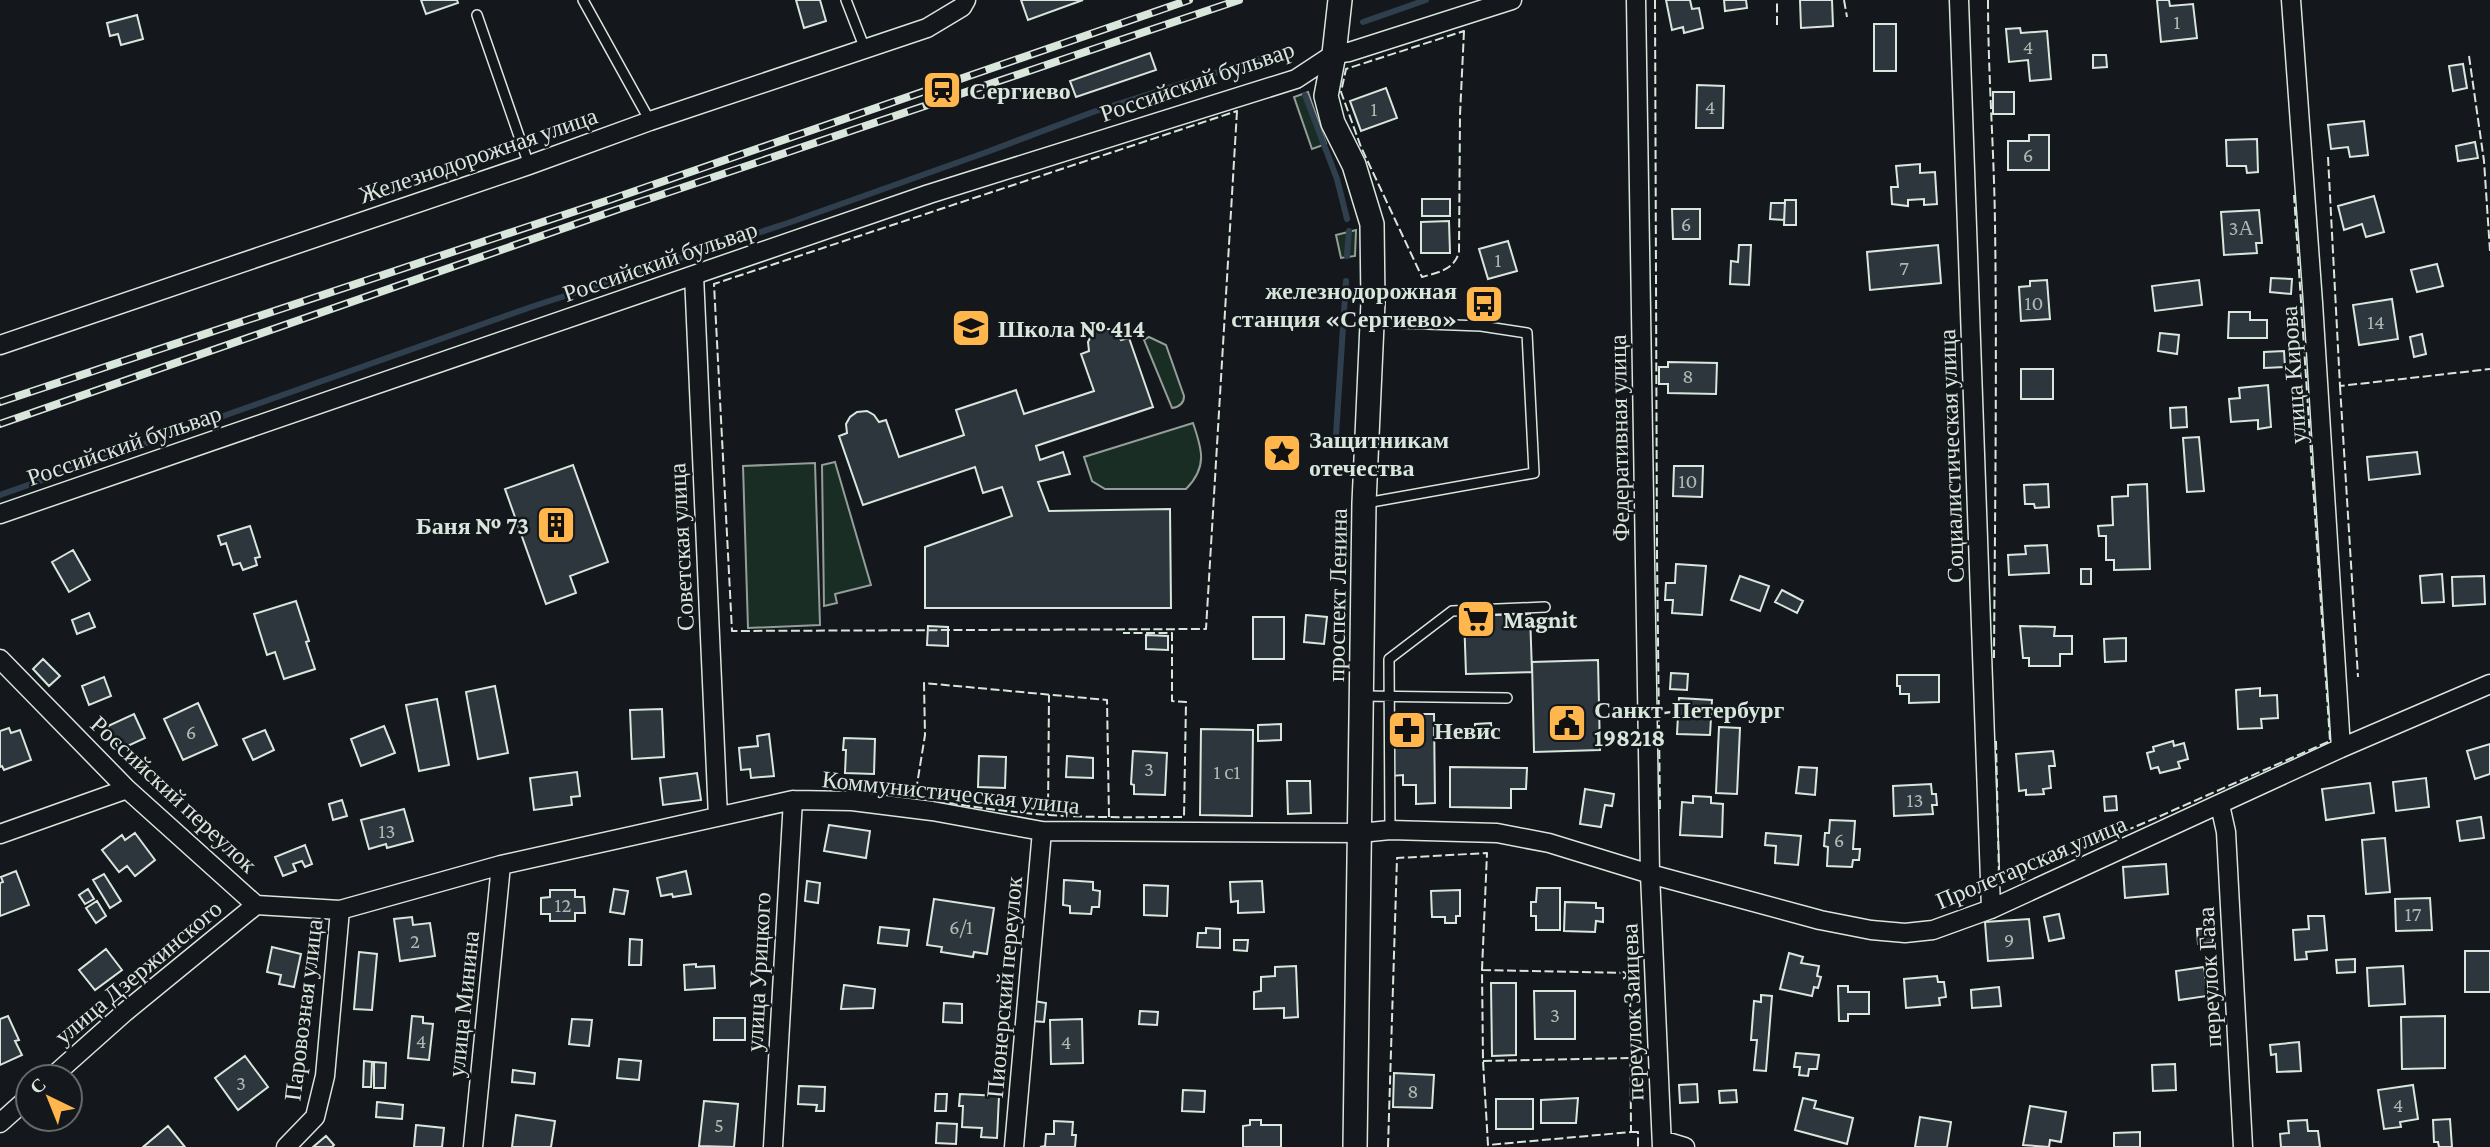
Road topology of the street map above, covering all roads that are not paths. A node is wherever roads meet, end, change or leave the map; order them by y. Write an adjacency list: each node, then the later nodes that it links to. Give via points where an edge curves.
1 (583, 0): 12 (lane)
2 (846, 0): 10 (lane)
3 (966, 0): 10 (street, Железнодорожная улица, via 927,28)
4 (1340, 0): 11 (street, проспект Ленина)
5 (1512, 0): 11 (street)
6 (1636, 0): 35 (street, Федеративная улица)
7 (1959, 0): 37 (street, Социалистическая улица)
8 (2291, 0): 25 (street, улица Кирова)
9 (477, 15): 13 (lane)
10 (864, 49): 12 (street, Железнодорожная улица)
11 (1334, 54): 14 (street, Российский бульвар, via 1296,79 929,194); 15 (street, проспект Ленина, via 1325,96 1372,224)
12 (650, 121): 13 (street, Железнодорожная улица)
13 (529, 165): 16 (street, Железнодорожная улица)
14 (694, 275): 18 (street, Российский бульвар); 29 (street, Советская улица)
15 (1371, 322): 17 (street, проспект Ленина); 17 (lane, via 1481,326 1527,333 1534,473)
16 (0, 345)
17 (1364, 503): 22 (street, проспект Ленина)
18 (0, 514)
19 (1545, 607): 23 (lane, via 1451,611 1389,659)
20 (0, 659): 26 (street, Российский переулок)
21 (2490, 684): 25 (street, Пролетарская улица)
22 (1362, 696): 23 (lane); 32 (street, проспект Ленина)
23 (1389, 696): 24 (lane); 30 (lane)
24 (1507, 698)
25 (2342, 748): 28 (street, Пролетарская улица)
26 (127, 789): 33 (street); 36 (street, Российский переулок)
27 (793, 800): 29 (street, Коммунистическая улица); 31 (street, Коммунистическая улица, via 852,801); 45 (street, улица Урицкого)
28 (2220, 805): 37 (street, Пролетарская улица); 49 (street, переулок Газа, via 2226,832)
29 (718, 817): 34 (street, Коммунистическая улица)
30 (1390, 830): 32 (street, Пролетарская улица); 35 (street, Пролетарская улица, via 1497,833)
31 (1042, 831): 32 (street, Коммунистическая улица); 46 (street, Пионерский переулок)
32 (1360, 833): 47 (street, проспект Ленина)
33 (0, 834)
34 (501, 866): 38 (street, Коммунистическая улица); 44 (street, улица Минина)
35 (1650, 874): 37 (street, Пролетарская улица, via 1871,930 1933,930); 42 (street, переулок Зайцева)
36 (256, 905): 38 (street, Российский переулок); 39 (street, улица Дзержинского)
37 (1992, 909)
38 (340, 910): 43 (street, Паровозная улица, via 325,1076 315,1117)
39 (68, 1063)
40 (14, 1110): 41 (street)
41 (0, 1123)
42 (1662, 1144): 48 (street)
43 (286, 1147)
44 (473, 1147)
45 (773, 1147)
46 (1014, 1147)
47 (1355, 1147)
48 (1685, 1147)
49 (2243, 1147)

